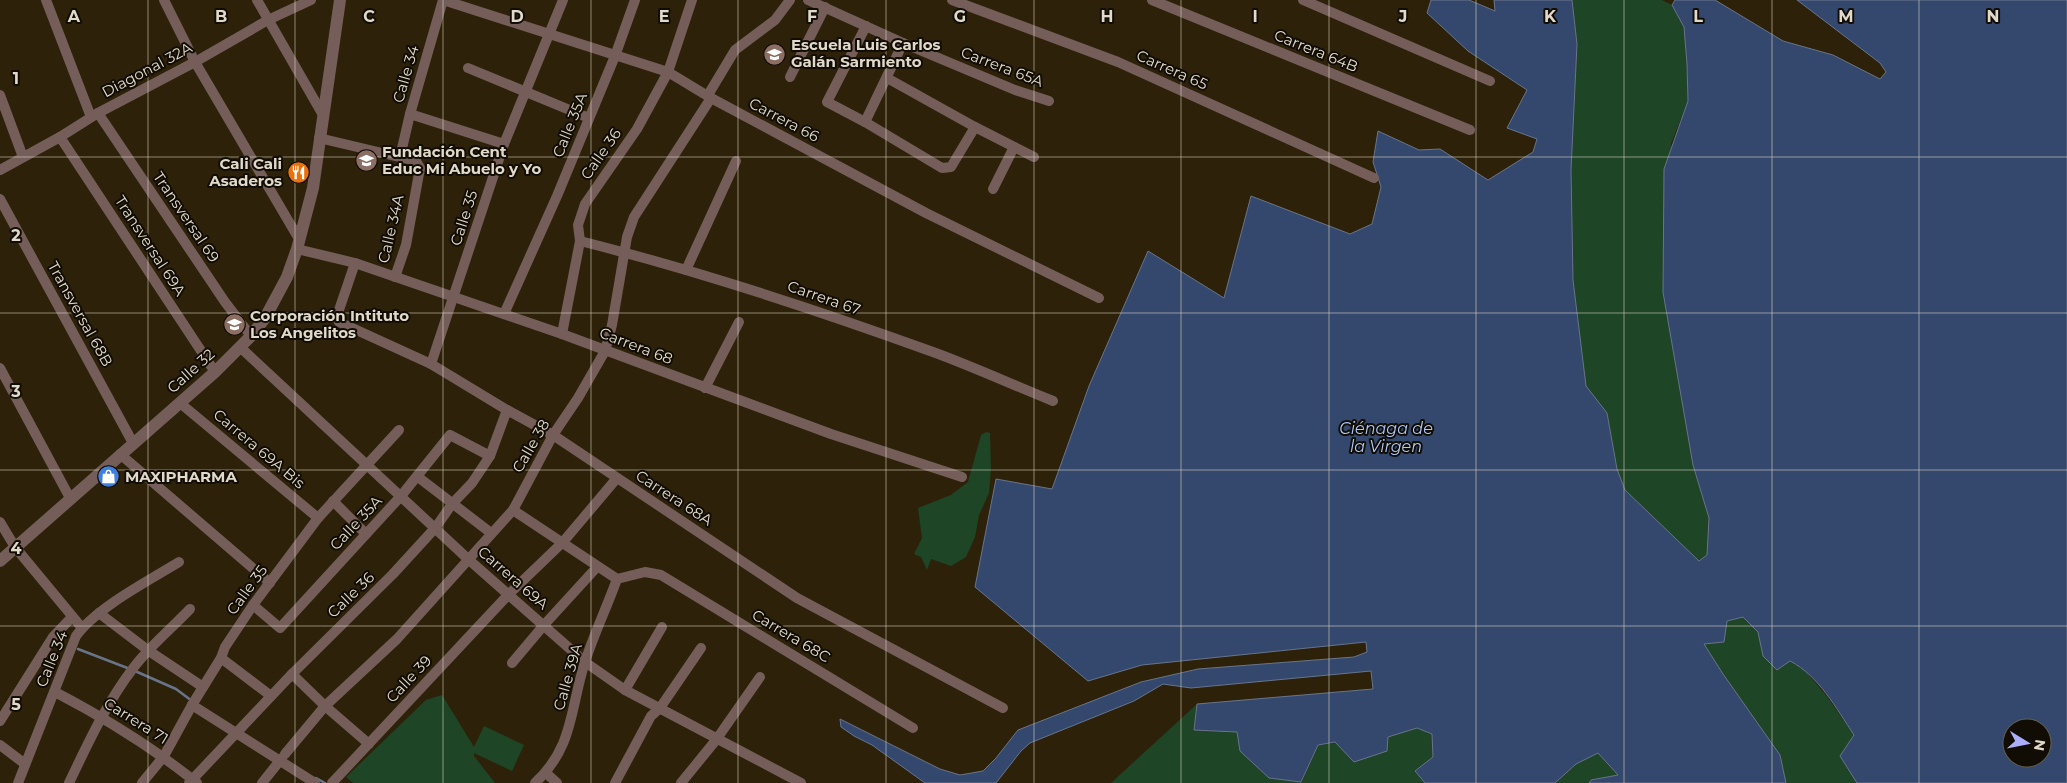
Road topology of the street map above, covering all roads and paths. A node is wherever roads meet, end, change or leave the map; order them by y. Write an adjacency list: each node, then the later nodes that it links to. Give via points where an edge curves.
1 (46, 0): 32 (street, Transversal 69)
2 (164, 0): 21 (street)
3 (257, 0): 16 (street)
4 (311, 0): 16 (street, Diagonal 32A)
5 (340, 0): 33 (street, Calle 32)
6 (443, 0): 18 (street, Carrera 66); 31 (street, Calle 34)
7 (563, 0): 18 (street, Calle 35)
8 (636, 0): 20 (street, Calle 35A)
9 (692, 0): 23 (street, Calle 36)
10 (790, 0): 29 (street, Calle 38, via 775,20 735,50)
11 (808, 0): 15 (street, Carrera 65A)
12 (952, 0): 47 (street, Carrera 65, via 1118,62)
13 (1152, 0): 37 (street, Carrera 64B)
14 (1303, 0): 26 (street)
15 (825, 7): 17 (street, Carrera 65A); 24 (street)
16 (268, 20): 21 (street, Diagonal 32A); 33 (street)
17 (866, 26): 19 (street, Carrera 65A); 35 (street, via 827,102)
18 (548, 35): 20 (street, Carrera 66); 27 (street, Calle 35)
19 (903, 43): 25 (street); 30 (street, Carrera 65A)
20 (615, 56): 23 (street, Carrera 66); 34 (street, Calle 35A)
21 (195, 62): 32 (street, Diagonal 32A); 51 (street)
22 (468, 68): 27 (street)
23 (668, 72): 29 (street, Carrera 66); 50 (street, Calle 36, via 637,129 585,204 578,225)
24 (790, 77)
25 (887, 78): 35 (street); 36 (street)
26 (1490, 81)
27 (524, 91): 34 (street); 40 (street, Calle 35)
28 (0, 95): 42 (street)
29 (710, 96): 52 (street, Calle 38, via 634,217); 57 (street, Carrera 66, via 926,213)
30 (1049, 101)
31 (410, 114): 40 (street); 43 (street, Calle 34)
32 (94, 115): 38 (street, Diagonal 32A); 61 (street, Transversal 69)
33 (323, 115): 39 (street, Calle 32)
34 (589, 118): 58 (street, Calle 35A)
35 (865, 122): 36 (street, via 947,169)
36 (974, 127): 41 (street)
37 (1470, 130)
38 (60, 137): 42 (street, Diagonal 32A); 66 (street, Transversal 69A)
39 (319, 138): 43 (street); 51 (street, Calle 32, via 313,188)
40 (504, 144): 56 (street, Calle 35)
41 (1014, 147): 44 (street); 48 (street)
42 (23, 157): 46 (street, Diagonal 32A)
43 (400, 157): 55 (street, Calle 34A, via 416,161 420,168 406,246)
44 (1034, 157)
45 (736, 161): 54 (street)
46 (0, 170)
47 (1374, 178)
48 (993, 189)
49 (0, 199): 73 (street, Transversal 68B)
50 (580, 241): 52 (street, Carrera 67); 60 (street, Calle 36)
51 (298, 244): 53 (street, Carrera 68); 61 (street, Calle 32, via 287,277 265,318)
52 (624, 252): 54 (street, Carrera 67); 63 (street, Calle 38)
53 (355, 263): 55 (street, Carrera 68); 64 (street, Carrera 68A, via 339,310 339,322)
54 (686, 270): 68 (street, Carrera 67, via 779,298 935,353)
55 (395, 276): 56 (street, Carrera 68)
56 (453, 298): 58 (street, Carrera 68); 64 (street, Calle 35)
57 (1099, 298)
58 (504, 314): 60 (street, Carrera 68)
59 (739, 322): 67 (street)
60 (562, 334): 63 (street, Carrera 68)
61 (251, 336): 62 (street, Calle 32)
62 (241, 348): 66 (street, Calle 32); 76 (street, Carrera 69A)
63 (605, 351): 67 (street, Carrera 68); 72 (street, Calle 38)
64 (431, 364): 70 (street, Carrera 68A)
65 (0, 368): 81 (street)
66 (215, 372): 69 (street, Calle 32)
67 (705, 388): 79 (street, Carrera 68)
68 (1052, 401)
69 (180, 403): 73 (street, Calle 32); 85 (street, Carrera 69A Bis)
70 (507, 410): 72 (street, Carrera 68A); 75 (street, Calle 36)
71 (399, 430): 76 (street, Calle 35)
72 (552, 435): 78 (street, Carrera 68A); 84 (street, Calle 38)
73 (133, 443): 74 (street, Calle 32)
74 (120, 454): 81 (street, Calle 32); 97 (street)
75 (490, 456): 77 (street, Calle 35A, via 450,435); 83 (street, Calle 36, via 472,483)
76 (367, 465): 80 (street, Carrera 69A); 82 (street, Calle 35)
77 (418, 477): 80 (street, Calle 35A); 83 (street)
78 (617, 478): 90 (street, Calle 39); 120 (street, Carrera 68A, via 797,598)
79 (962, 478)
80 (401, 496): 87 (street, Carrera 69A); 89 (street, Calle 35A)
81 (70, 498): 91 (street, Calle 32)
82 (333, 501): 85 (street, Calle 35); 89 (street)
83 (452, 504): 87 (street, Calle 36); 88 (street)
84 (513, 510): 88 (street, Calle 38); 90 (street)
85 (318, 518): 97 (street, Calle 35)
86 (0, 522): 91 (street)
87 (436, 528): 92 (street, Carrera 69A); 111 (street, Calle 36)
88 (491, 533): 92 (street, Calle 38)
89 (366, 534): 99 (street, Calle 35A, via 280,628)
90 (563, 542): 95 (street); 98 (street, Calle 39)
91 (15, 547): 93 (street, Calle 32); 102 (street)
92 (468, 559): 98 (street, Carrera 69A); 118 (street, Calle 38, via 397,639)
93 (0, 561)
94 (179, 562): 101 (street, Calle 34)
95 (597, 567): 96 (street); 103 (street)
96 (617, 580): 109 (street, Calle 39A); 123 (street, Carrera 68C, via 635,574 653,572 662,575)
97 (270, 583): 99 (street, Calle 35)
98 (508, 595): 103 (street, Carrera 69A); 126 (street, Calle 39)
99 (253, 606): 108 (street, Calle 35)
100 (190, 609): 107 (street)
101 (99, 613): 105 (street, Calle 34); 107 (street)
102 (72, 616): 105 (street); 122 (street, via 53,637)
103 (544, 625): 109 (street, Carrera 69A); 110 (street)
104 (662, 627): 114 (street)
105 (82, 628): 115 (street, Calle 34)
106 (701, 648): 119 (street)
107 (148, 651): 113 (street); 121 (street)
108 (221, 658): 113 (street, Calle 35); 116 (street)
109 (585, 662): 114 (street, Carrera 69A); 131 (street, Calle 39A, via 563,748)
110 (512, 663)
111 (292, 674): 116 (street, Calle 36); 118 (street)
112 (760, 677): 125 (street)
113 (203, 687): 117 (street, Calle 35)
114 (625, 690): 119 (street, Carrera 69A)
115 (55, 692): 121 (street, Carrera 71); 130 (street, Calle 34)
116 (270, 696): 124 (street, Calle 36)
117 (194, 702): 124 (street); 128 (street, Calle 35)
118 (325, 706): 126 (street); 129 (street, Calle 38)
119 (660, 708): 125 (street, Carrera 69A); 142 (street, via 651,716)
120 (1002, 708)
121 (102, 716): 128 (street, Carrera 71); 135 (street)
122 (0, 721)
123 (912, 728)
124 (238, 730): 129 (street); 132 (street, Calle 36)
125 (716, 740): 133 (street, Carrera 69A); 143 (street)
126 (369, 744): 139 (street, Calle 39)
127 (0, 745): 130 (street)
128 (164, 756): 132 (street, Carrera 71); 136 (street, Calle 35)
129 (282, 758): 137 (street, Calle 38); 138 (street)
130 (25, 764): 134 (street, Calle 34)
131 (546, 773): 140 (street, Calle 39A); 141 (street)
132 (193, 782)
133 (796, 782)
134 (18, 783)
135 (69, 783)
136 (142, 783)
137 (262, 783)
138 (315, 783)
139 (332, 783)
140 (535, 783)
141 (557, 783)
142 (615, 783)
143 (681, 783)

